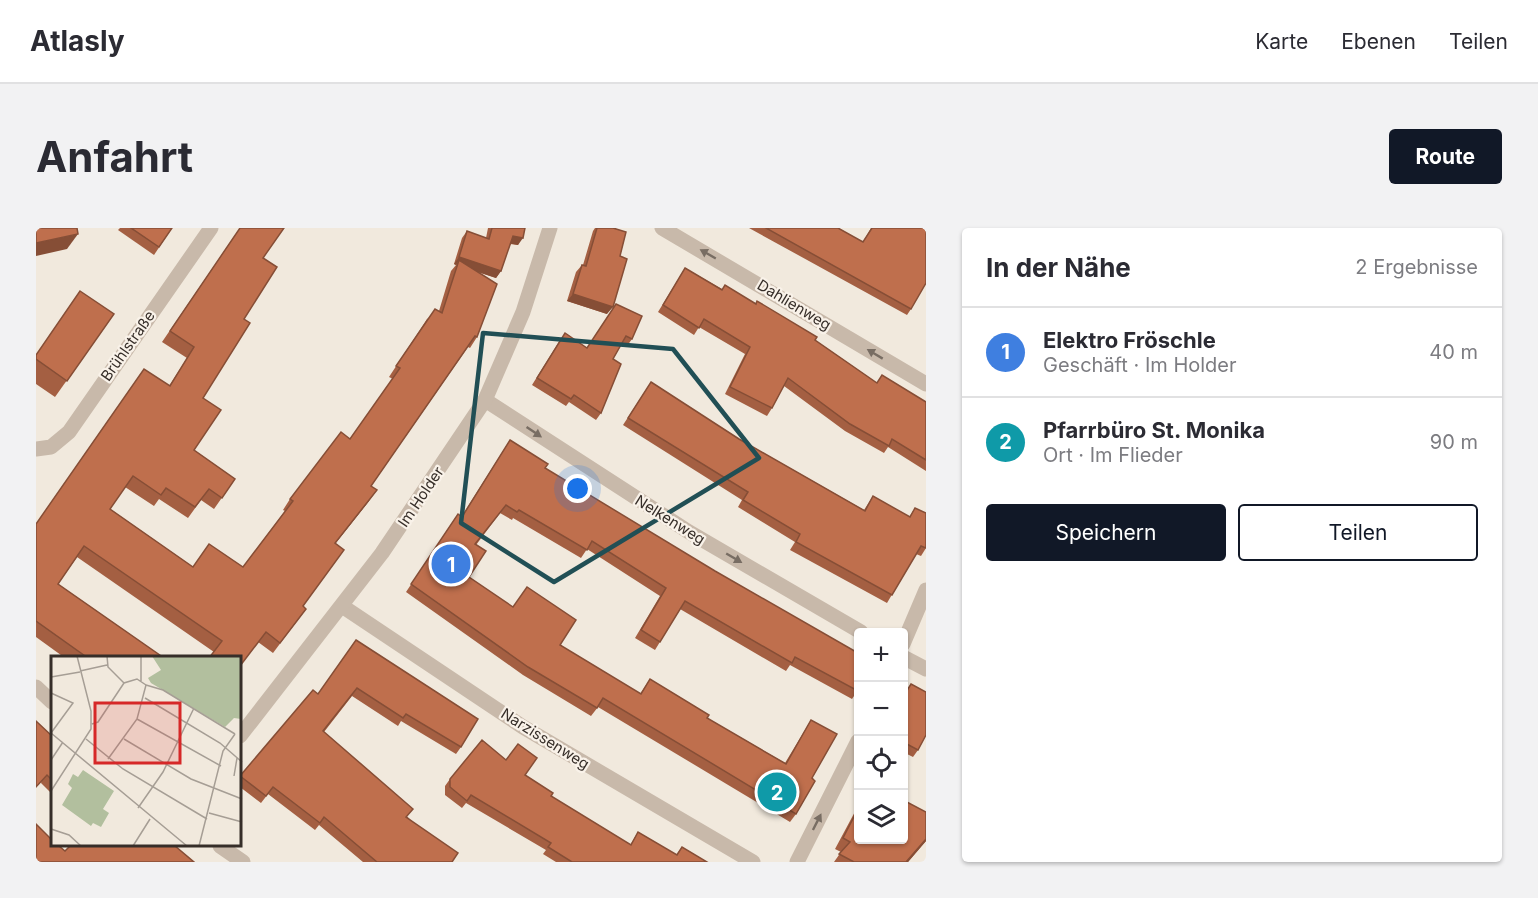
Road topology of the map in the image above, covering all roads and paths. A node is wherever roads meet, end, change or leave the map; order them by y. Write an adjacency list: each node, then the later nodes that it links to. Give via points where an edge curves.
1 (211, 228): 6 (street, Brühlstraße, via 69,432 51,447)
2 (550, 228): 5 (street, Im Holder, via 523,312)
3 (662, 228): 4 (street, Dahlienweg, one-way to 3)
4 (926, 384)
5 (485, 400): 8 (street, Im Holder, via 418,502); 9 (street, Nelkenweg, one-way to 9, via 689,532)
6 (36, 449)
7 (926, 590): 10 (street)
8 (342, 606): 15 (street, Im Holder); 19 (street, Narzissenweg, via 523,727)
9 (854, 629)
10 (908, 632)
11 (908, 660): 12 (street)
12 (926, 669)
13 (36, 687): 14 (street)
14 (51, 701)
15 (242, 733)
16 (854, 749): 20 (street, one-way to 16)
17 (221, 847): 18 (street)
18 (243, 862)
19 (753, 862)
20 (797, 862)

